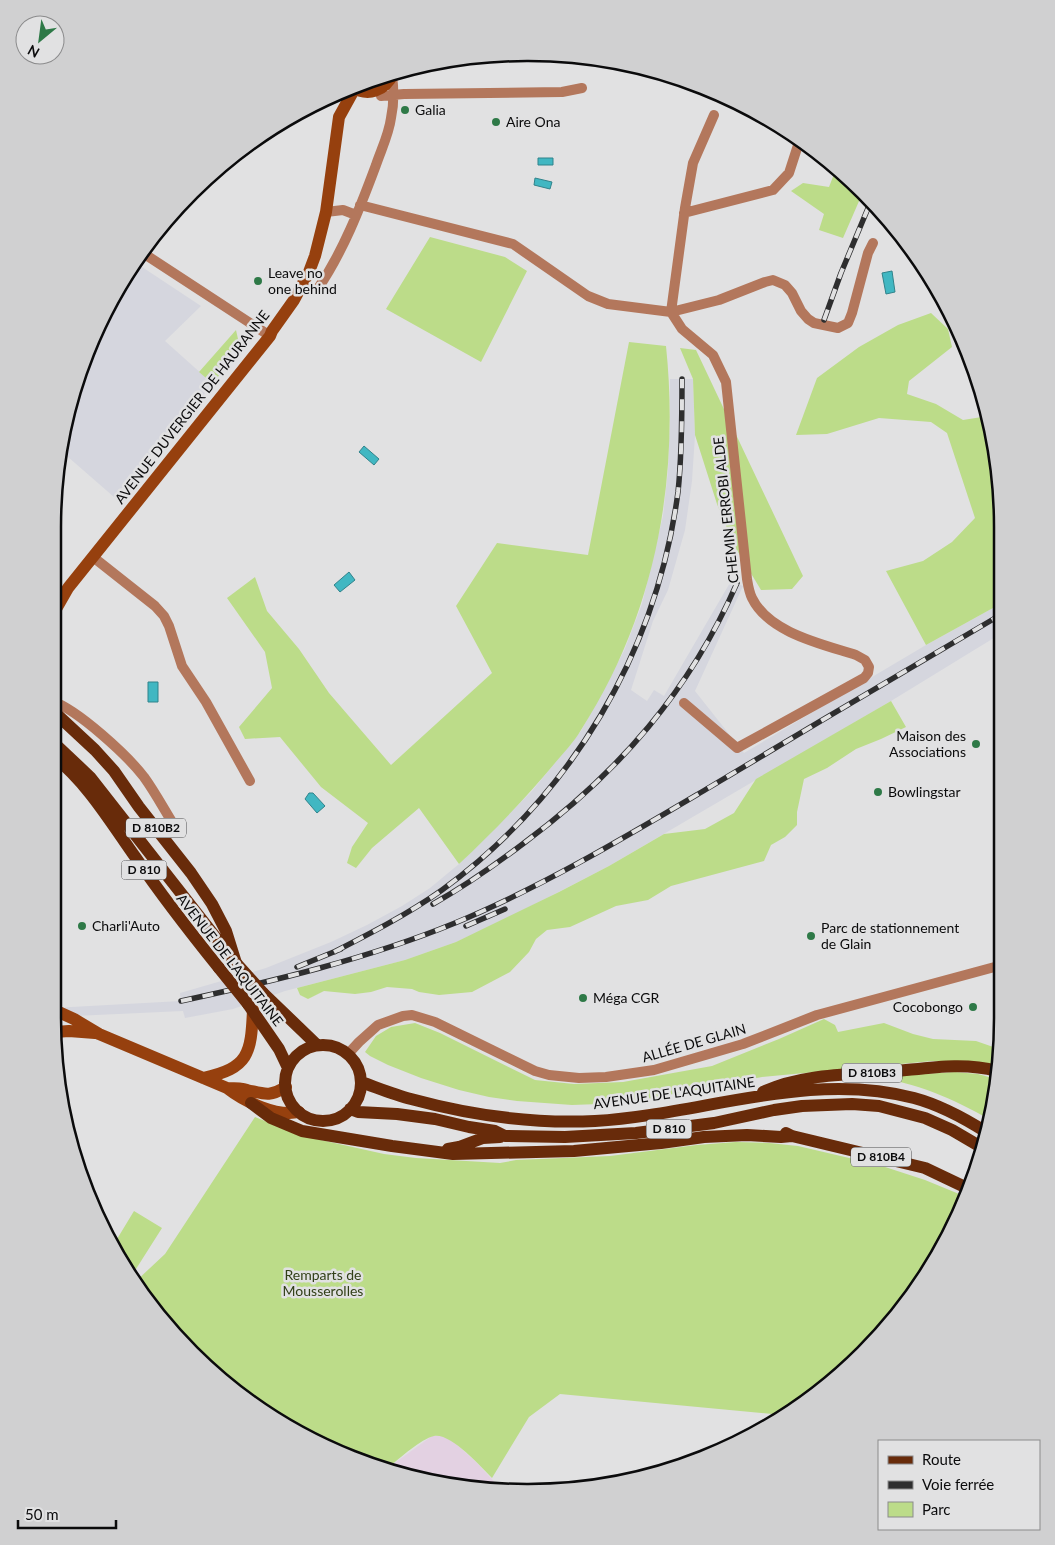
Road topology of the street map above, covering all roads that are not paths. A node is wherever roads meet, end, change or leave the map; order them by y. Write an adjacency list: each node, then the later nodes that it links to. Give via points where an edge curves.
1 (393, 81): 6 (street)
2 (388, 83): 5 (main road)
3 (582, 88): 6 (street, via 562,92)
4 (362, 92): 5 (main road)
5 (379, 93): 6 (street); 8 (street)
6 (394, 95): 8 (street)
7 (349, 97): 12 (main road, AVENUE DUVERGIER DE HAURANNE, via 339,117)
8 (392, 115): 11 (street)
9 (714, 115): 13 (street, via 693,163)
10 (797, 148): 13 (street, via 789,173 773,190)
11 (360, 205): 14 (street); 18 (street, via 513,244 599,301)
12 (326, 212): 14 (street, via 342,210); 19 (main road, AVENUE DUVERGIER DE HAURANNE, via 309,272)
13 (684, 213): 18 (street)
14 (356, 215): 17 (street, via 335,262)
15 (873, 243): 18 (street, via 852,314 848,323 838,328 808,319 792,293 773,280 719,300)
16 (149, 257): 19 (street)
17 (317, 290)
18 (671, 312): 22 (street, CHEMIN ERROBI ALDE, via 682,328 713,355 726,382 751,597 783,629 856,655 869,667 864,678 737,748)
19 (270, 336): 20 (main road, AVENUE DUVERGIER DE HAURANNE)
20 (93, 557): 21 (main road, AVENUE DUVERGIER DE HAURANNE); 27 (street, via 164,616 182,666)
21 (61, 600)
22 (684, 704)
23 (61, 705): 28 (street, via 74,711 127,758)
24 (61, 718): 29 (main road, D 810B2, via 114,771 191,873 226,931)
25 (61, 750): 29 (main road, AVENUE DE L'AQUITAINE / D 810, via 90,777)
26 (61, 763): 31 (main road, AVENUE DE L'AQUITAINE / D 810, bridge, via 91,796 173,911)
27 (250, 781)
28 (179, 833)
29 (236, 963): 35 (main road, AVENUE DE L'AQUITAINE / D 810, bridge)
30 (994, 967): 36 (street, ALLÉE DE GLAIN, via 817,1015 743,1044 654,1070 606,1077 579,1078 535,1071 435,1022 412,1016 378,1024)
31 (251, 1007): 37 (main road, AVENUE DE L'AQUITAINE / D 810); 39 (main road, via 252,1041 244,1059 224,1073)
32 (61, 1014): 34 (main road)
33 (61, 1031): 34 (main road)
34 (99, 1034): 39 (main road)
35 (317, 1045): 36 (main road, via 339,1048); 37 (main road, via 305,1050)
36 (348, 1054): 40 (main road, via 360,1072)
37 (288, 1068): 41 (main road)
38 (991, 1070): 43 (main road, D 810B3, via 949,1065 809,1078 779,1084)
39 (203, 1078): 42 (main road)
40 (361, 1082): 43 (main road, AVENUE DE L'AQUITAINE / D 810, via 411,1099 498,1117 543,1121 596,1121); 45 (main road, via 360,1092)
41 (286, 1087): 42 (main road, via 269,1094); 46 (main road)
42 (227, 1088): 44 (main road)
43 (750, 1098): 48 (main road, AVENUE DE L'AQUITAINE / D 810, via 816,1089 892,1093 916,1098)
44 (251, 1103): 46 (main road, via 282,1113); 52 (main road, via 271,1118 302,1130)
45 (350, 1109): 46 (main road, via 339,1117 325,1120); 49 (main road, D 810, via 495,1130)
46 (299, 1112)
47 (714, 1123): 49 (main road, D 810, via 603,1136); 50 (main road, D 810B4, via 726,1128 782,1130); 51 (main road, D 810, via 802,1106 879,1106 925,1118)
48 (980, 1129)
49 (505, 1136): 52 (main road, via 483,1138)
50 (792, 1136): 52 (main road, via 704,1137 574,1151 453,1154); 53 (main road, D 810B4, via 925,1168)
51 (976, 1144)
52 (440, 1151)
53 (962, 1186)

